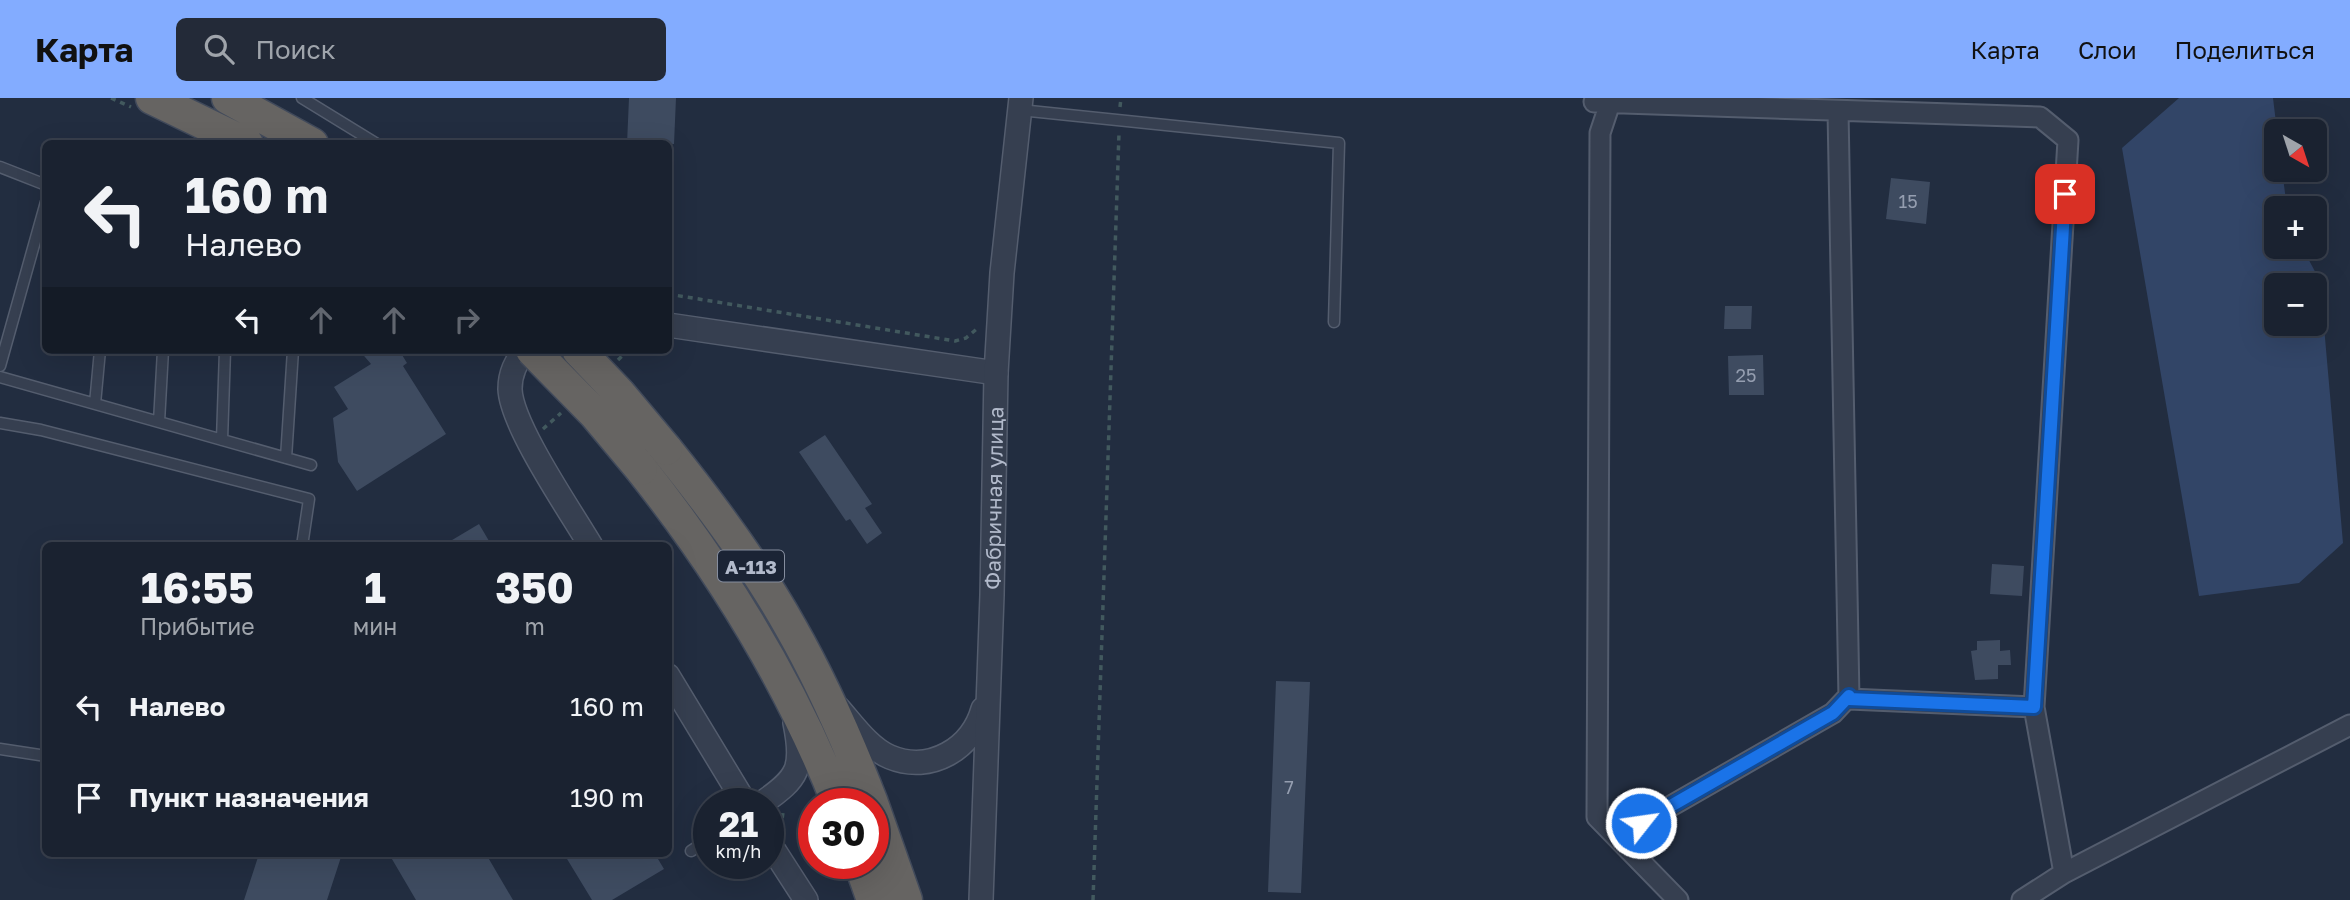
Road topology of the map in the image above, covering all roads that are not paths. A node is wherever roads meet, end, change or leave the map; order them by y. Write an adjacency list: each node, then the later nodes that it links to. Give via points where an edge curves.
1 (152, 98): 6 (highway)
2 (228, 98): 7 (highway)
3 (302, 98): 8 (lane)
4 (1020, 104): 12 (lane, via 1120,121 1339,142); 22 (street, Фабричная улица)
5 (1838, 111): 36 (street); 37 (street, via 2040,117 2068,141); 45 (street, via 1602,102 1597,817)
6 (239, 140)
7 (305, 140)
8 (370, 140)
9 (1, 169): 10 (lane)
10 (42, 184)
11 (42, 216): 21 (lane)
12 (1334, 322)
13 (672, 326): 22 (street)
14 (100, 354): 24 (lane)
15 (163, 354): 25 (lane)
16 (225, 354): 27 (lane)
17 (293, 354): 28 (lane)
18 (522, 354): 31 (street, via 511,376 516,416)
19 (536, 354): 33 (highway, А-113, bridge, via 595,414 676,512 751,625)
20 (582, 354): 35 (highway, А-113, bridge, via 702,493 784,616)
21 (0, 366)
22 (996, 373): 34 (street, Фабричная улица)
23 (0, 377): 24 (lane)
24 (95, 404): 25 (lane)
25 (159, 422): 27 (lane)
26 (0, 423): 30 (lane, via 309,499)
27 (222, 440): 28 (lane)
28 (286, 458): 29 (lane)
29 (311, 465)
30 (303, 542)
31 (589, 542)
32 (672, 683): 41 (street)
33 (787, 689): 42 (street, via 799,764); 43 (highway, А-113)
34 (988, 689): 35 (street, via 971,736 956,750 924,762 888,757); 53 (street, Фабричная улица)
35 (823, 691): 44 (highway, А-113)
36 (1849, 696): 37 (street); 45 (street, via 1833,713)
37 (2034, 707): 48 (street)
38 (2350, 725): 48 (street)
39 (0, 748): 40 (lane)
40 (42, 755)
41 (736, 788)
42 (783, 788)
43 (832, 788)
44 (866, 788)
45 (1617, 837): 54 (street)
46 (889, 851): 52 (highway, А-113)
47 (784, 865): 50 (street)
48 (2064, 873): 55 (street)
49 (866, 879): 51 (highway)
50 (806, 900)
51 (873, 900)
52 (906, 900)
53 (981, 900)
54 (1678, 900)
55 (2022, 900)

